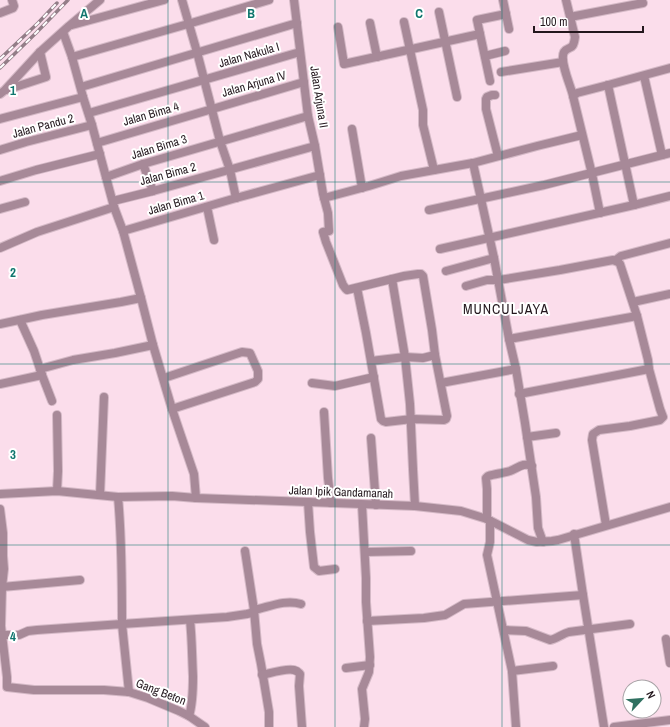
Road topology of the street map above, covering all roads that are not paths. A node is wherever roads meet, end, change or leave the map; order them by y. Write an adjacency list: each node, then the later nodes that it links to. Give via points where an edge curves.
1 (12, 0): 11 (street, via 13,8)
2 (100, 0): 18 (street)
3 (164, 0): 18 (street)
4 (182, 0): 17 (street)
5 (269, 0): 17 (street)
6 (294, 0): 15 (street, Jalan Arjuna II)
7 (503, 0): 12 (street)
8 (566, 0): 13 (street)
9 (643, 3): 13 (street)
10 (438, 12): 23 (street)
11 (0, 13)
12 (506, 14): 20 (street); 22 (street, via 477,20)
13 (570, 17): 32 (street, via 575,38 572,47 564,52)
14 (404, 22): 24 (street)
15 (297, 23): 27 (street); 28 (street, Jalan Arjuna II)
16 (370, 23): 31 (street)
17 (188, 24): 27 (street); 30 (street)
18 (69, 26): 21 (street)
19 (338, 27): 31 (street, via 344,64)
20 (509, 29)
21 (63, 32): 26 (street); 30 (street)
22 (480, 34): 23 (street); 29 (street)
23 (445, 42): 24 (street); 45 (street)
24 (410, 50): 31 (street); 64 (street)
25 (506, 51): 29 (street)
26 (40, 52): 41 (street); 41 (street, via 46,77)
27 (197, 52): 36 (street); 40 (street)
28 (300, 52): 36 (street, Jalan Nakula I); 38 (street, Jalan Arjuna II)
29 (485, 56): 37 (street)
30 (72, 57): 40 (street)
31 (377, 57)
32 (563, 62): 34 (street); 43 (street)
33 (670, 68): 35 (street)
34 (501, 72)
35 (644, 76): 39 (street); 58 (street)
36 (204, 80): 46 (street); 47 (street, Jalan Nakula I)
37 (490, 81)
38 (304, 82): 46 (street, Jalan Arjuna IV); 48 (street, Jalan Arjuna II)
39 (608, 85): 43 (street); 62 (street)
40 (80, 87): 44 (street)
41 (2, 92)
42 (495, 95): 59 (street, via 487,97 485,102)
43 (573, 96): 52 (street)
44 (83, 97): 47 (street); 49 (street)
45 (457, 97)
46 (211, 109): 53 (street); 54 (street, Jalan Bima 4)
47 (89, 113): 50 (street)
48 (308, 116): 53 (street, Jalan Bima 3); 55 (street, Jalan Arjuna II)
49 (0, 119)
50 (92, 125): 54 (street); 56 (street, Jalan Pandu 2)
51 (352, 129): 69 (street)
52 (582, 135): 59 (street); 65 (street)
53 (220, 141): 61 (street, Jalan Bima 3); 63 (street)
54 (97, 143): 57 (street)
55 (315, 146): 63 (street, Jalan Bima 2); 66 (street, Jalan Arjuna II)
56 (0, 150)
57 (100, 154): 67 (street); 68 (street)
58 (666, 154): 62 (street)
59 (498, 156): 60 (street)
60 (473, 163): 64 (street); 74 (street)
61 (143, 164): 67 (street, Jalan Bima 3); 70 (street)
62 (626, 165): 65 (street); 77 (street)
63 (230, 170): 70 (street, Jalan Bima 2); 72 (street)
64 (434, 170): 69 (street)
65 (592, 174): 74 (street); 81 (street)
66 (320, 175): 72 (street, Jalan Bima 1); 73 (street, Jalan Arjuna II)
67 (106, 177): 76 (street)
68 (0, 181)
69 (362, 188): 73 (street)
70 (153, 191): 76 (street, Jalan Bima 2)
71 (670, 196): 77 (street)
72 (236, 198): 78 (street, Jalan Bima 1)
73 (324, 198): 94 (street, Jalan Arjuna II, via 329,231 323,232 326,242 346,290)
74 (481, 199): 80 (street); 83 (street)
75 (25, 202): 79 (street)
76 (113, 204): 82 (street); 86 (street, Jalan Bima 2)
77 (634, 205): 81 (street)
78 (207, 207): 82 (street, Jalan Bima 1); 84 (street)
79 (0, 209)
80 (430, 210)
81 (600, 213): 83 (street)
82 (122, 231): 96 (street)
83 (490, 238): 87 (street); 88 (street)
84 (214, 240)
85 (670, 243): 89 (street, via 621,256)
86 (0, 248)
87 (440, 249)
88 (494, 258): 90 (street); 92 (street)
89 (616, 260): 92 (street); 97 (street, via 620,264)
90 (446, 271)
91 (392, 279): 94 (street); 103 (street, via 418,274 423,276); 104 (street)
92 (498, 280): 93 (street, via 487,280); 101 (street)
93 (466, 286)
94 (356, 288): 105 (street)
95 (670, 294): 97 (street)
96 (142, 298): 99 (street); 102 (street)
97 (633, 302): 98 (street)
98 (637, 316): 101 (street); 106 (street)
99 (20, 320): 100 (street); 108 (street)
100 (0, 324)
101 (509, 340): 107 (street)
102 (153, 345): 108 (street, via 73,360); 110 (street)
103 (435, 355): 104 (street, via 424,358); 112 (street)
104 (405, 357): 105 (street); 120 (street)
105 (371, 361): 109 (street)
106 (649, 368): 114 (street); 138 (street, via 662,418 599,430 592,437)
107 (516, 369): 112 (street); 114 (street)
108 (41, 372): 113 (street); 116 (street)
109 (374, 377): 111 (street, via 335,386); 120 (street, via 381,419 386,422)
110 (164, 378): 117 (street); 117 (street, via 242,352 250,353 258,371 258,379 255,382)
111 (312, 383)
112 (440, 383): 120 (street, via 446,419)
113 (0, 384)
114 (519, 394): 122 (street)
115 (104, 397): 127 (street)
116 (52, 401)
117 (172, 409): 129 (street, via 194,474)
118 (324, 412): 131 (street)
119 (57, 415): 125 (street)
120 (412, 419): 134 (street)
121 (556, 433): 122 (street)
122 (527, 437): 124 (street)
123 (371, 438): 133 (street)
124 (532, 466): 137 (street, via 525,464 486,478); 140 (street, via 538,528)
125 (56, 491): 126 (street, Jalan Ipik Gandamanah); 127 (street, Jalan Ipik Gandamanah)
126 (0, 494)
127 (100, 495): 128 (street, Jalan Ipik Gandamanah)
128 (118, 497): 129 (street, Jalan Ipik Gandamanah); 154 (street, via 121,526)
129 (196, 498): 130 (street, Jalan Ipik Gandamanah)
130 (308, 502): 131 (street, Jalan Ipik Gandamanah); 145 (street, via 314,567 319,571)
131 (331, 503): 132 (street, Jalan Ipik Gandamanah)
132 (362, 504): 133 (street, Jalan Ipik Gandamanah); 144 (street)
133 (376, 505): 134 (street, Jalan Ipik Gandamanah)
134 (415, 506): 137 (street, Jalan Ipik Gandamanah, via 461,511)
135 (670, 507): 138 (street, Jalan Ipik Gandamanah)
136 (0, 509): 141 (street, via 3,533)
137 (489, 520): 140 (street, Jalan Ipik Gandamanah, via 528,540); 149 (street, via 490,542 487,555)
138 (606, 525): 139 (street, Jalan Ipik Gandamanah)
139 (574, 534): 140 (street, Jalan Ipik Gandamanah); 148 (street)
140 (544, 542)
141 (1, 549): 147 (street, via 4,568)
142 (245, 551): 151 (street)
143 (411, 551): 144 (street)
144 (365, 552): 153 (street)
145 (335, 569)
146 (80, 580): 147 (street)
147 (2, 587): 156 (street)
148 (583, 596): 149 (street); 157 (street)
149 (497, 601): 153 (street, via 464,604 445,614 431,617); 158 (street)
150 (301, 604): 151 (street, via 278,603)
151 (254, 610): 152 (street, via 247,614); 167 (street)
152 (190, 620): 154 (street); 170 (street, via 193,684)
153 (367, 621): 163 (street)
154 (122, 624): 159 (street); 169 (street)
155 (630, 624): 157 (street)
156 (1, 626): 159 (street)
157 (588, 629): 158 (street, via 563,634 550,640 526,631); 177 (street)
158 (504, 630): 166 (street)
159 (2, 635): 168 (street, via 7,677)
160 (666, 639): 161 (street)
161 (669, 648): 162 (street)
162 (670, 663)
163 (370, 664): 165 (street); 175 (street, via 362,689)
164 (553, 666): 166 (street)
165 (346, 668)
166 (512, 671): 176 (street)
167 (262, 674): 173 (street); 174 (street, via 286,670 294,670 300,674)
168 (4, 687): 169 (street, Gang Beton)
169 (129, 692): 170 (street, Gang Beton)
170 (190, 716): 172 (street, Gang Beton)
171 (670, 720): 178 (street)
172 (206, 727)
173 (269, 727)
174 (302, 727)
175 (364, 727)
176 (516, 727)
177 (604, 727)
178 (614, 727)

